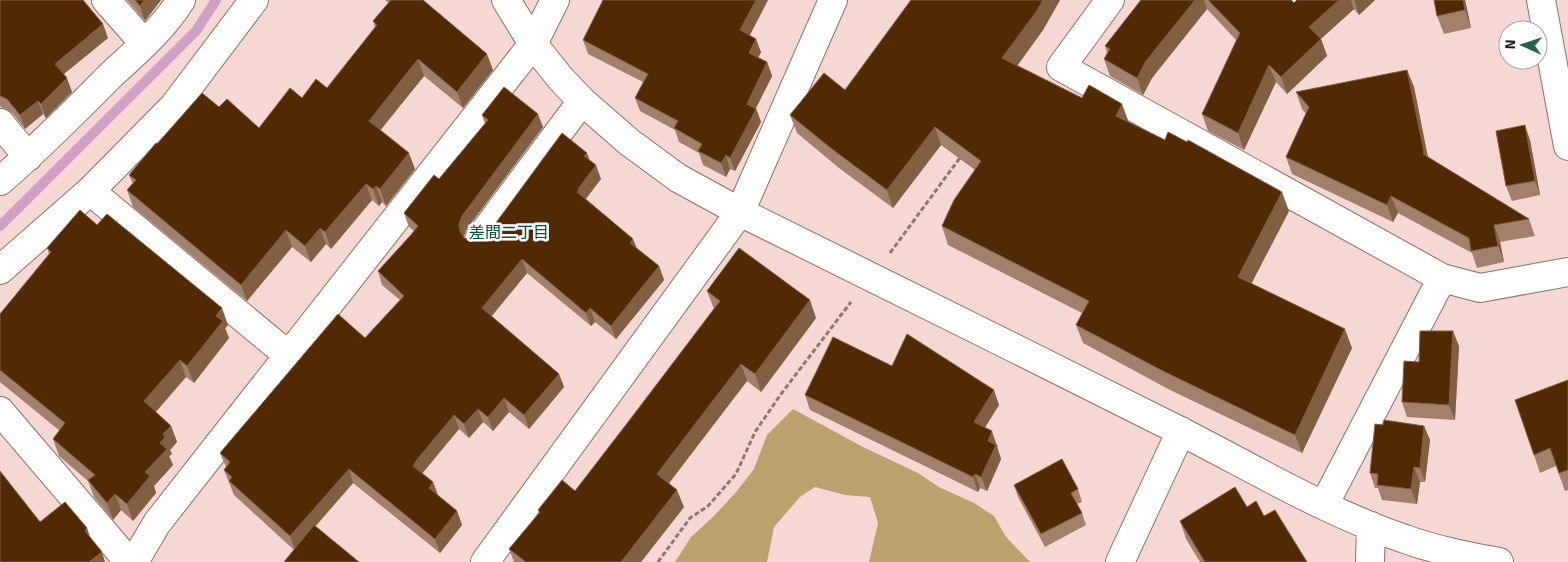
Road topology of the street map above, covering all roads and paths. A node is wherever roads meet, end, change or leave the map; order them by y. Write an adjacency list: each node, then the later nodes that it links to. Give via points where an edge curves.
1 (106, 0): 9 (street)
2 (181, 0): 9 (street, via 171,17)
3 (254, 0): 17 (street, via 174,106)
4 (506, 0): 10 (street)
5 (555, 0): 10 (street)
6 (833, 0): 18 (street)
7 (1110, 0): 23 (street, via 1061,67)
8 (1541, 0): 13 (street)
9 (144, 43): 15 (street)
10 (533, 44): 11 (street); 25 (street)
11 (582, 101): 18 (street, via 629,142 678,178); 19 (street)
12 (0, 123): 15 (street)
13 (1568, 146)
14 (965, 150): 20 (path)
15 (28, 157): 16 (street)
16 (0, 181)
17 (90, 191): 21 (street); 25 (street)
18 (740, 212): 27 (street); 32 (street)
19 (479, 239)
20 (889, 253)
21 (0, 270)
22 (1568, 272): 23 (street, via 1480,288)
23 (1442, 278): 28 (street)
24 (851, 301): 33 (path, via 755,432 736,474 708,506 690,518)
25 (288, 355): 31 (street, via 157,523)
26 (0, 411): 30 (street)
27 (1181, 431): 28 (street); 34 (street)
28 (1324, 505): 29 (street)
29 (1371, 526): 35 (street); 36 (street, via 1406,540)
30 (129, 562)
31 (134, 562)
32 (484, 562)
33 (658, 562)
34 (1120, 562)
35 (1370, 562)
36 (1499, 562)

